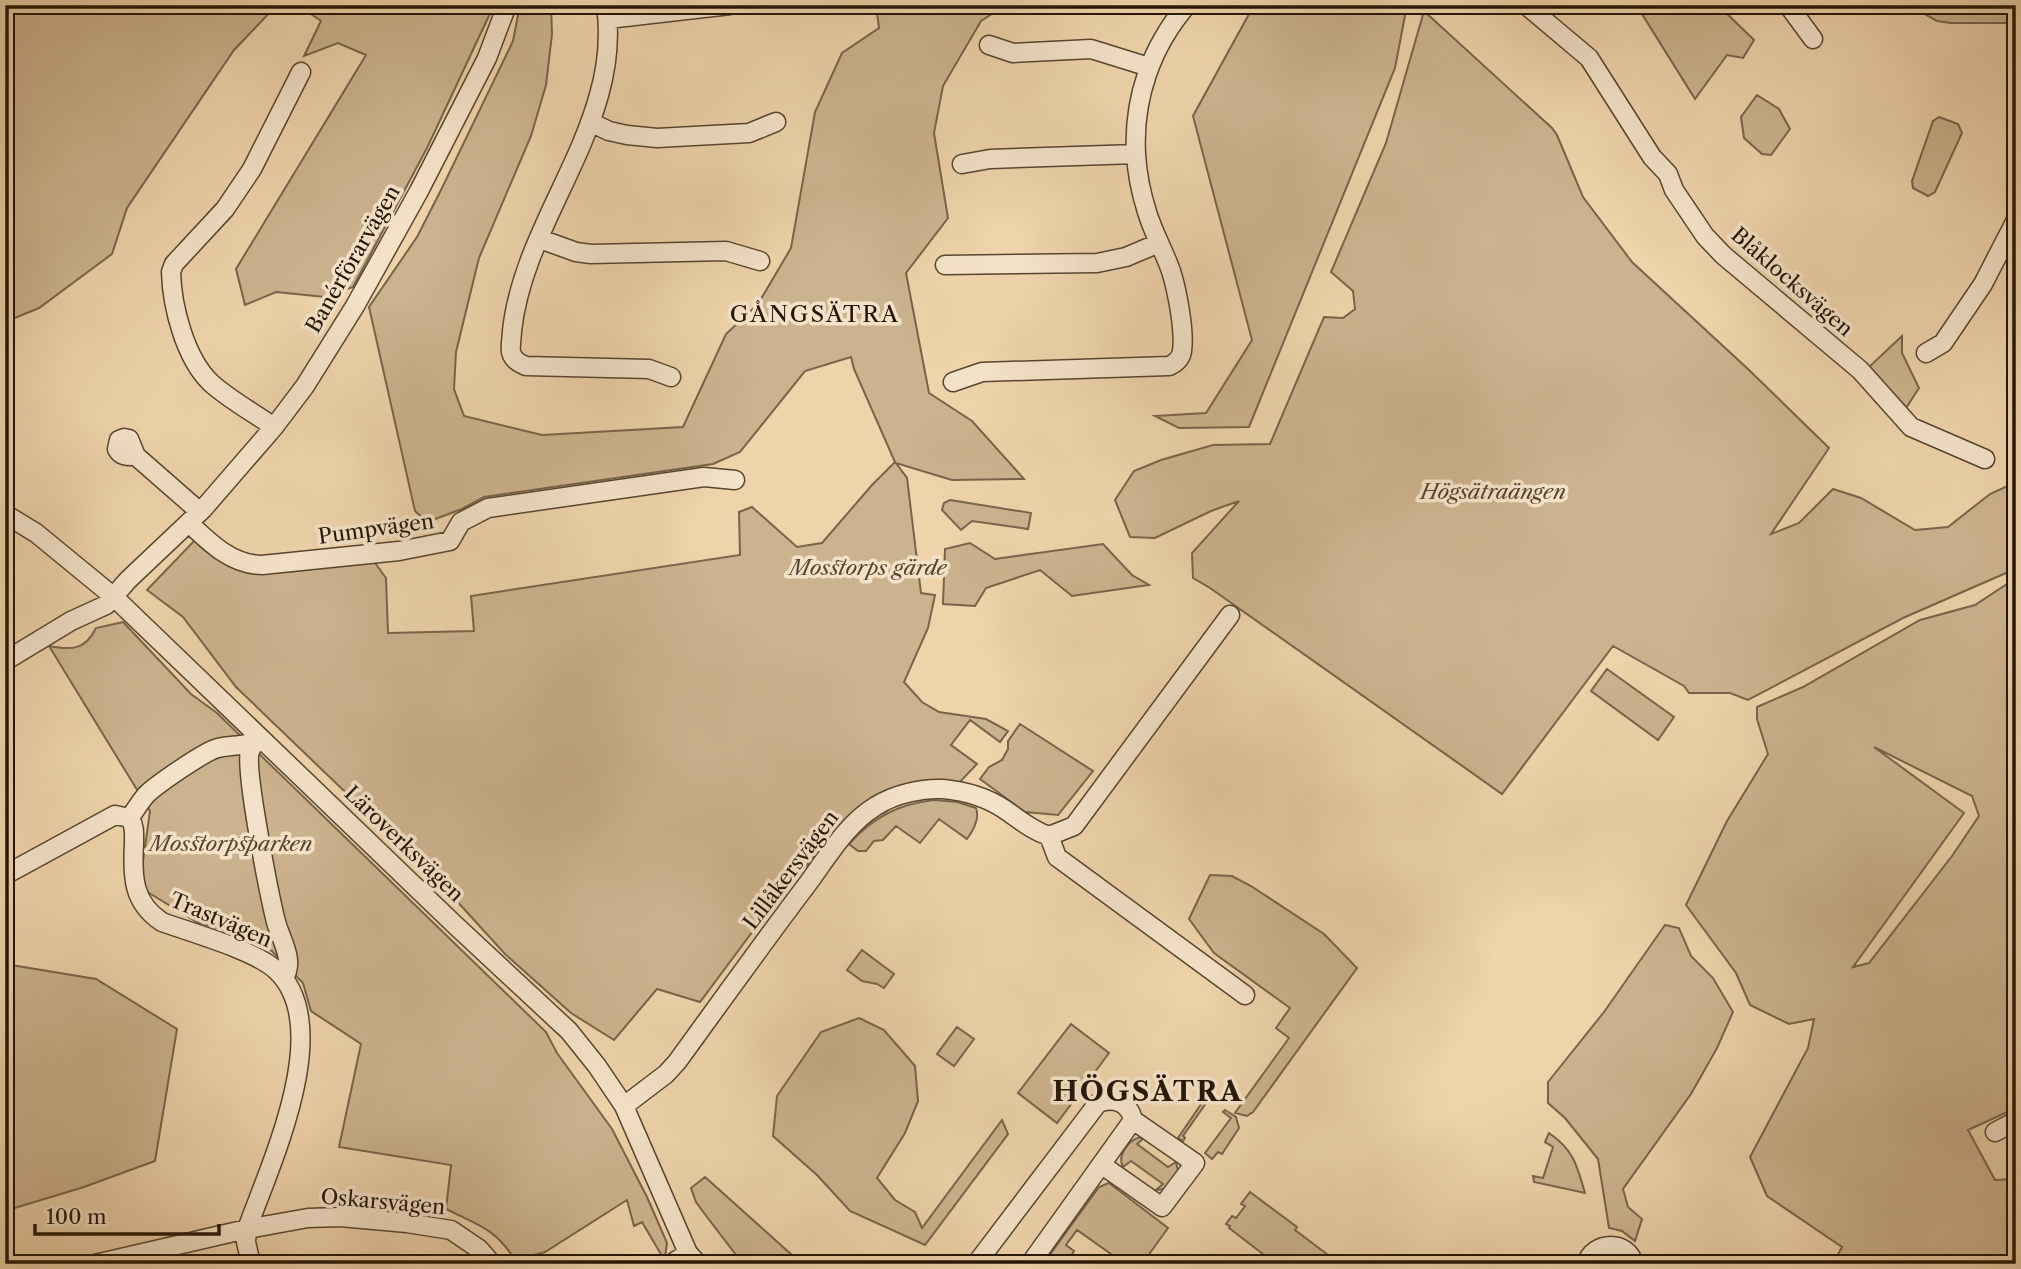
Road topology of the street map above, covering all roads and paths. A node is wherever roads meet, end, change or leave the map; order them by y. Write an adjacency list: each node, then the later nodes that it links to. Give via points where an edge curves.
1 (507, 5): 23 (street, Banérförarvägen, via 487,58 413,202 355,306)
2 (730, 5): 6 (street)
3 (1187, 5): 9 (street)
4 (1526, 5): 25 (street, Blåklocksvägen, via 1589,58 1705,236 1723,255 1860,370 1911,427)
5 (1788, 5): 7 (street)
6 (607, 12): 11 (street, via 605,66)
7 (1813, 39)
8 (989, 45): 9 (street, via 1013,53 1091,48)
9 (1149, 67): 13 (street, via 1139,105)
10 (301, 72): 23 (street, via 252,169 225,209 171,272 183,338 197,364 212,383)
11 (590, 122): 12 (street, via 627,135 657,138 749,133); 16 (street)
12 (776, 122)
13 (1136, 154): 14 (street); 17 (street, via 1147,212)
14 (962, 164)
15 (2016, 220): 20 (street, via 1983,284 1943,343)
16 (540, 239): 18 (street, via 591,254 726,251); 21 (street, via 514,315 510,349 515,360 526,366 649,369)
17 (1159, 243): 19 (street, via 1097,263); 22 (street, via 1178,300 1182,350 1174,364 982,372)
18 (760, 261)
19 (945, 265)
20 (1926, 353)
21 (671, 377)
22 (953, 382)
23 (274, 428): 28 (street, Banérförarvägen)
24 (136, 457): 28 (street)
25 (1985, 459)
26 (735, 480): 28 (street, Pumpvägen, via 704,477 488,508 461,522 450,541 262,565 244,564 218,549)
27 (5, 514): 29 (street, Läroverksvägen, via 36,533)
28 (195, 517): 29 (street, Banérförarvägen)
29 (114, 597): 31 (street, Banérförarvägen); 32 (street, Läroverksvägen)
30 (1230, 615): 34 (street, via 1074,826)
31 (5, 661)
32 (260, 738): 33 (street, via 248,746 217,748 205,754 154,788); 36 (street, via 250,751 251,786 276,922 287,953); 38 (street, Läroverksvägen, via 569,1031)
33 (130, 818): 35 (street, via 115,815); 36 (street, Trastvägen, via 135,826 134,887 151,915 258,957)
34 (1049, 836): 37 (street, Lillåkersvägen, via 1057,857); 38 (street, Lillåkersvägen, via 1033,831 1003,808 965,793 919,790 877,805 845,835 677,1062)
35 (5, 875)
36 (284, 978): 43 (street, Trastvägen, via 297,1011 301,1056 288,1112)
37 (1245, 995)
38 (624, 1106): 44 (street, Läroverksvägen)
39 (1133, 1119): 42 (street); 42 (street, via 1195,1163 1162,1207); 49 (street, via 1122,1103 1107,1099 1098,1103)
40 (2016, 1121): 41 (street)
41 (1995, 1132)
42 (1102, 1165): 50 (street)
43 (247, 1228): 45 (street, Oskarsvägen); 46 (street, Trastvägen); 47 (street, Oskarsvägen, via 308,1218 407,1223 451,1230 479,1248)
44 (693, 1258): 48 (street)
45 (95, 1264)
46 (251, 1264)
47 (492, 1264)
48 (671, 1264)
49 (976, 1264)
50 (1030, 1264)
51 (1586, 1264): 52 (street, via 1591,1252 1615,1246 1632,1257)
52 (1634, 1264)

